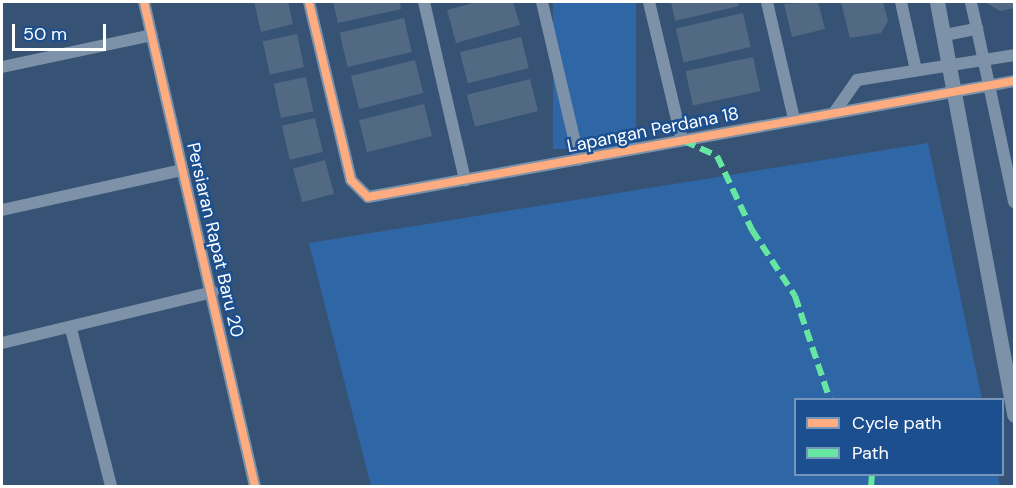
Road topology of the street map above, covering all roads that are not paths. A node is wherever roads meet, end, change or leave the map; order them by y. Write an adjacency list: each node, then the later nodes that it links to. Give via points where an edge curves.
1 (144, 2): 11 (street, Persiaran Rapat Baru 20)
2 (309, 2): 26 (street, Lapangan Perdana 18, via 351,180 359,192 376,197)
3 (424, 2): 26 (street)
4 (542, 2): 24 (street)
5 (649, 2): 23 (street)
6 (767, 2): 22 (street)
7 (901, 2): 17 (street)
8 (937, 2): 12 (street)
9 (971, 2): 10 (street)
10 (977, 29): 12 (street); 14 (street)
11 (152, 35): 16 (street); 25 (street, Persiaran Rapat Baru 20)
12 (945, 35): 15 (street)
13 (1014, 56): 14 (street)
14 (984, 58): 15 (street); 19 (street)
15 (950, 64): 17 (street); 20 (street)
16 (2, 67)
17 (916, 70): 21 (street, via 857,80)
18 (1014, 81): 19 (street, Lapangan Perdana 18)
19 (990, 84): 20 (street, Lapangan Perdana 18); 27 (street)
20 (954, 90): 21 (street, Lapangan Perdana 18); 32 (street)
21 (834, 113): 22 (street, Lapangan Perdana 18)
22 (794, 119): 23 (street, Lapangan Perdana 18)
23 (682, 140): 24 (street, Lapangan Perdana 18)
24 (579, 160): 26 (street, Lapangan Perdana 18)
25 (183, 170): 28 (street); 29 (street, Persiaran Rapat Baru 20)
26 (465, 180)
27 (1014, 202)
28 (2, 210)
29 (213, 292): 30 (street); 34 (street, Persiaran Rapat Baru 20)
30 (71, 329): 31 (street); 33 (street)
31 (2, 343)
32 (1014, 415)
33 (111, 486)
34 (255, 486)

